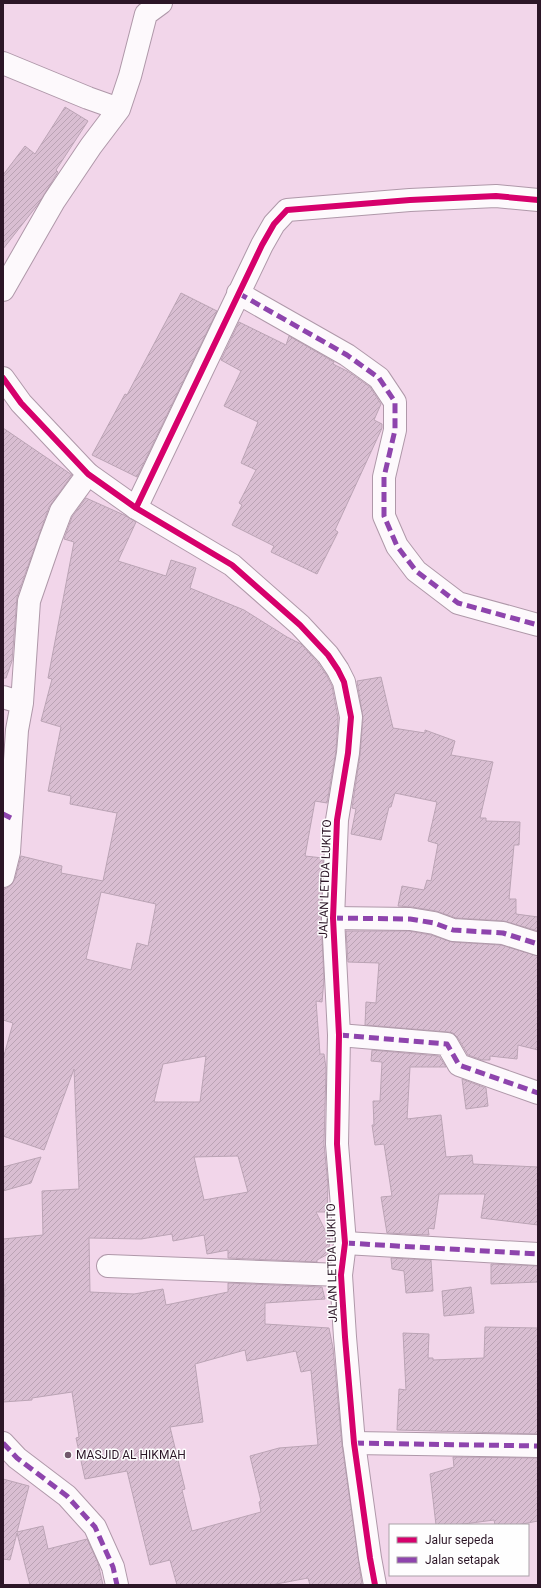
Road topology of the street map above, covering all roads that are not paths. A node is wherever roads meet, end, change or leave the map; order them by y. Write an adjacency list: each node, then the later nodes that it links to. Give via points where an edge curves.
1 (161, 3): 3 (street, via 146,14)
2 (3, 63): 3 (street)
3 (119, 109): 5 (street, via 54,201)
4 (538, 200): 6 (street, via 496,196 287,210 274,224 262,244)
5 (3, 290)
6 (238, 293): 9 (street); 10 (street, via 347,355 379,378 395,402 395,430 384,477 384,516 397,546 416,571 458,603)
7 (3, 378): 8 (street, JALAN LETDA LUKITO, via 21,403)
8 (88, 474): 9 (street, JALAN LETDA LUKITO); 11 (street, via 61,511 29,601)
9 (136, 508): 14 (street, JALAN LETDA LUKITO, via 232,565 300,625 328,655 344,682 351,717 337,820)
10 (538, 625)
11 (13, 700): 12 (street, via 17,730)
12 (7, 816): 13 (street, via 9,852)
13 (3, 876)
14 (333, 918): 15 (street, via 410,918 453,930 503,933); 16 (street, JALAN LETDA LUKITO)
15 (538, 944)
16 (339, 1035): 17 (street, via 447,1044 459,1065); 18 (street, JALAN LETDA LUKITO, via 337,1144)
17 (538, 1093)
18 (345, 1243): 19 (street); 21 (street, JALAN LETDA LUKITO)
19 (538, 1254)
20 (108, 1266): 21 (street)
21 (341, 1275): 22 (street, JALAN LETDA LUKITO)
22 (354, 1442): 24 (street); 26 (street, JALAN LETDA LUKITO)
23 (3, 1443): 25 (street, via 17,1458 67,1496 95,1527 113,1566)
24 (538, 1446)
25 (117, 1585)
26 (375, 1585)

